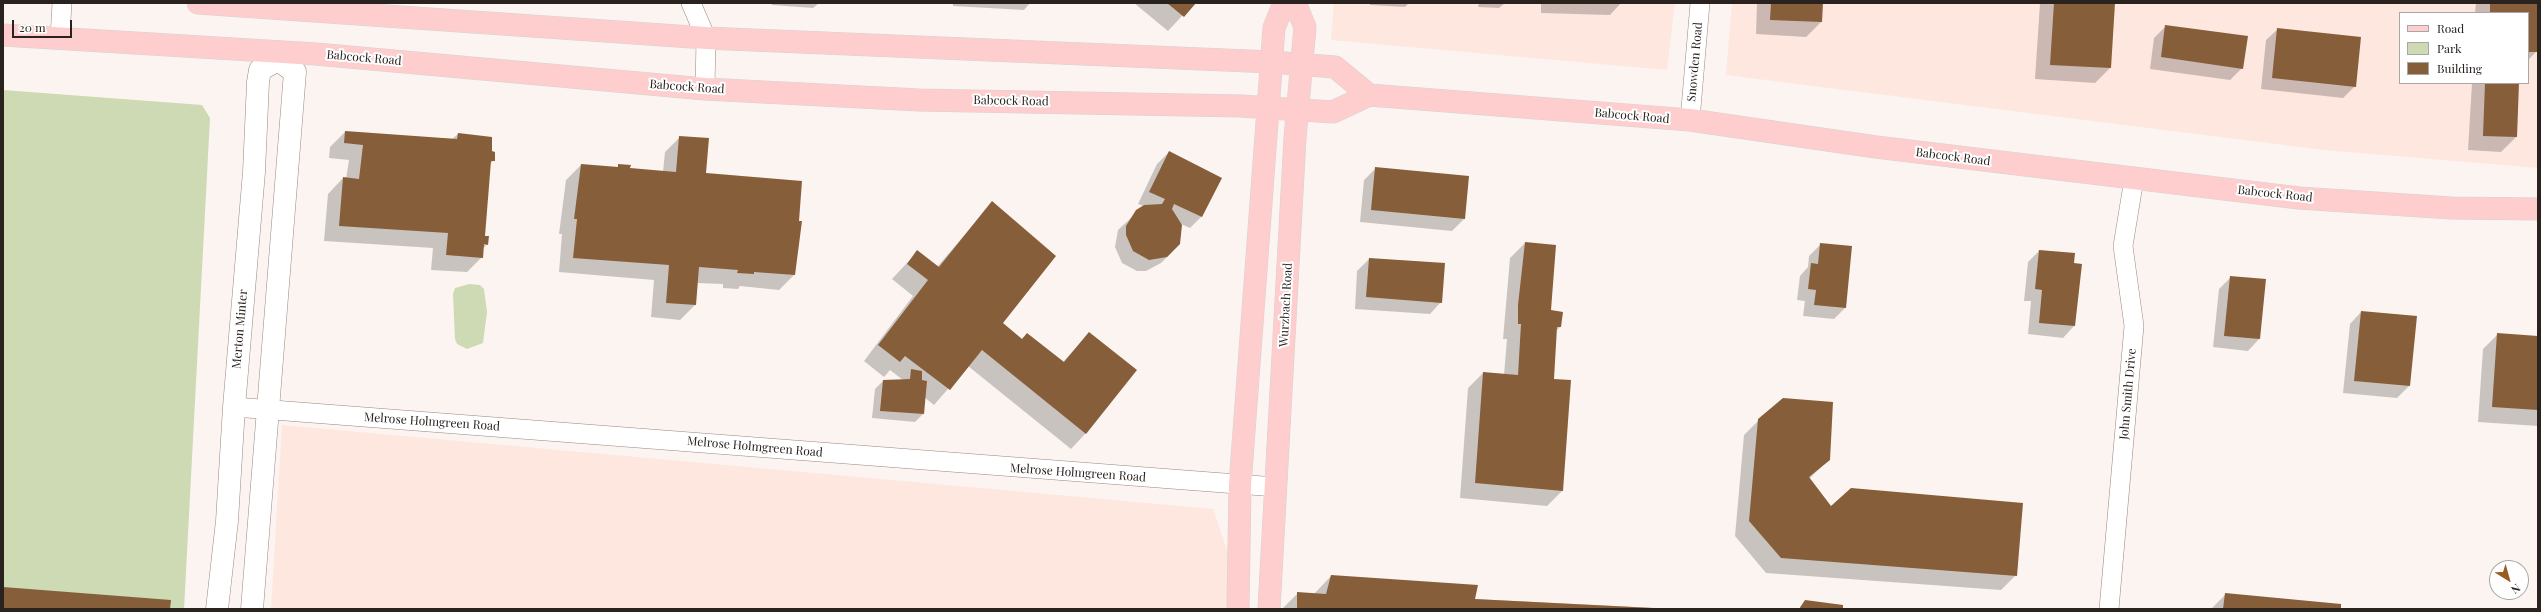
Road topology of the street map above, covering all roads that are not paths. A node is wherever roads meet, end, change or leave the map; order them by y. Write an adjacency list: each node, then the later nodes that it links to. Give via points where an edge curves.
1 (62, 3): 8 (street)
2 (198, 3): 9 (main road)
3 (691, 3): 9 (street)
4 (1284, 3): 11 (main road, via 1274,28)
5 (1295, 3): 12 (main road, Wurzbach Road, via 1305,27)
6 (1700, 3): 17 (street, Snowden Road)
7 (3, 35): 8 (main road, Babcock Road)
8 (60, 38): 10 (main road, Babcock Road)
9 (706, 38): 11 (main road); 13 (street)
10 (278, 56): 13 (main road, Babcock Road); 20 (street, Merton Minter, via 260,70 258,82 254,172); 21 (street, via 295,72)
11 (1272, 62): 12 (main road); 15 (main road)
12 (1303, 64): 14 (main road, via 1335,67); 16 (main road, Wurzbach Road)
13 (705, 89): 15 (main road, Babcock Road, via 919,100)
14 (1369, 95): 16 (main road, Babcock Road, via 1333,112); 17 (main road, Babcock Road)
15 (1269, 108): 16 (main road, Babcock Road); 22 (main road)
16 (1298, 110): 23 (main road, Wurzbach Road)
17 (1690, 120): 18 (main road, Babcock Road, via 1876,147)
18 (2134, 179): 19 (main road, Babcock Road, via 2299,198 2451,208); 28 (street, John Smith Drive, via 2123,246 2134,326)
19 (2538, 209)
20 (234, 407): 21 (street, Melrose Holmgreen Road); 24 (street, Merton Minter, via 227,521)
21 (267, 411): 22 (street, Melrose Holmgreen Road); 25 (street)
22 (1240, 485): 23 (street, Melrose Holmgreen Road); 26 (main road)
23 (1276, 487): 27 (main road, Wurzbach Road)
24 (217, 609)
25 (252, 609)
26 (1238, 609)
27 (1269, 609)
28 (2109, 609)

